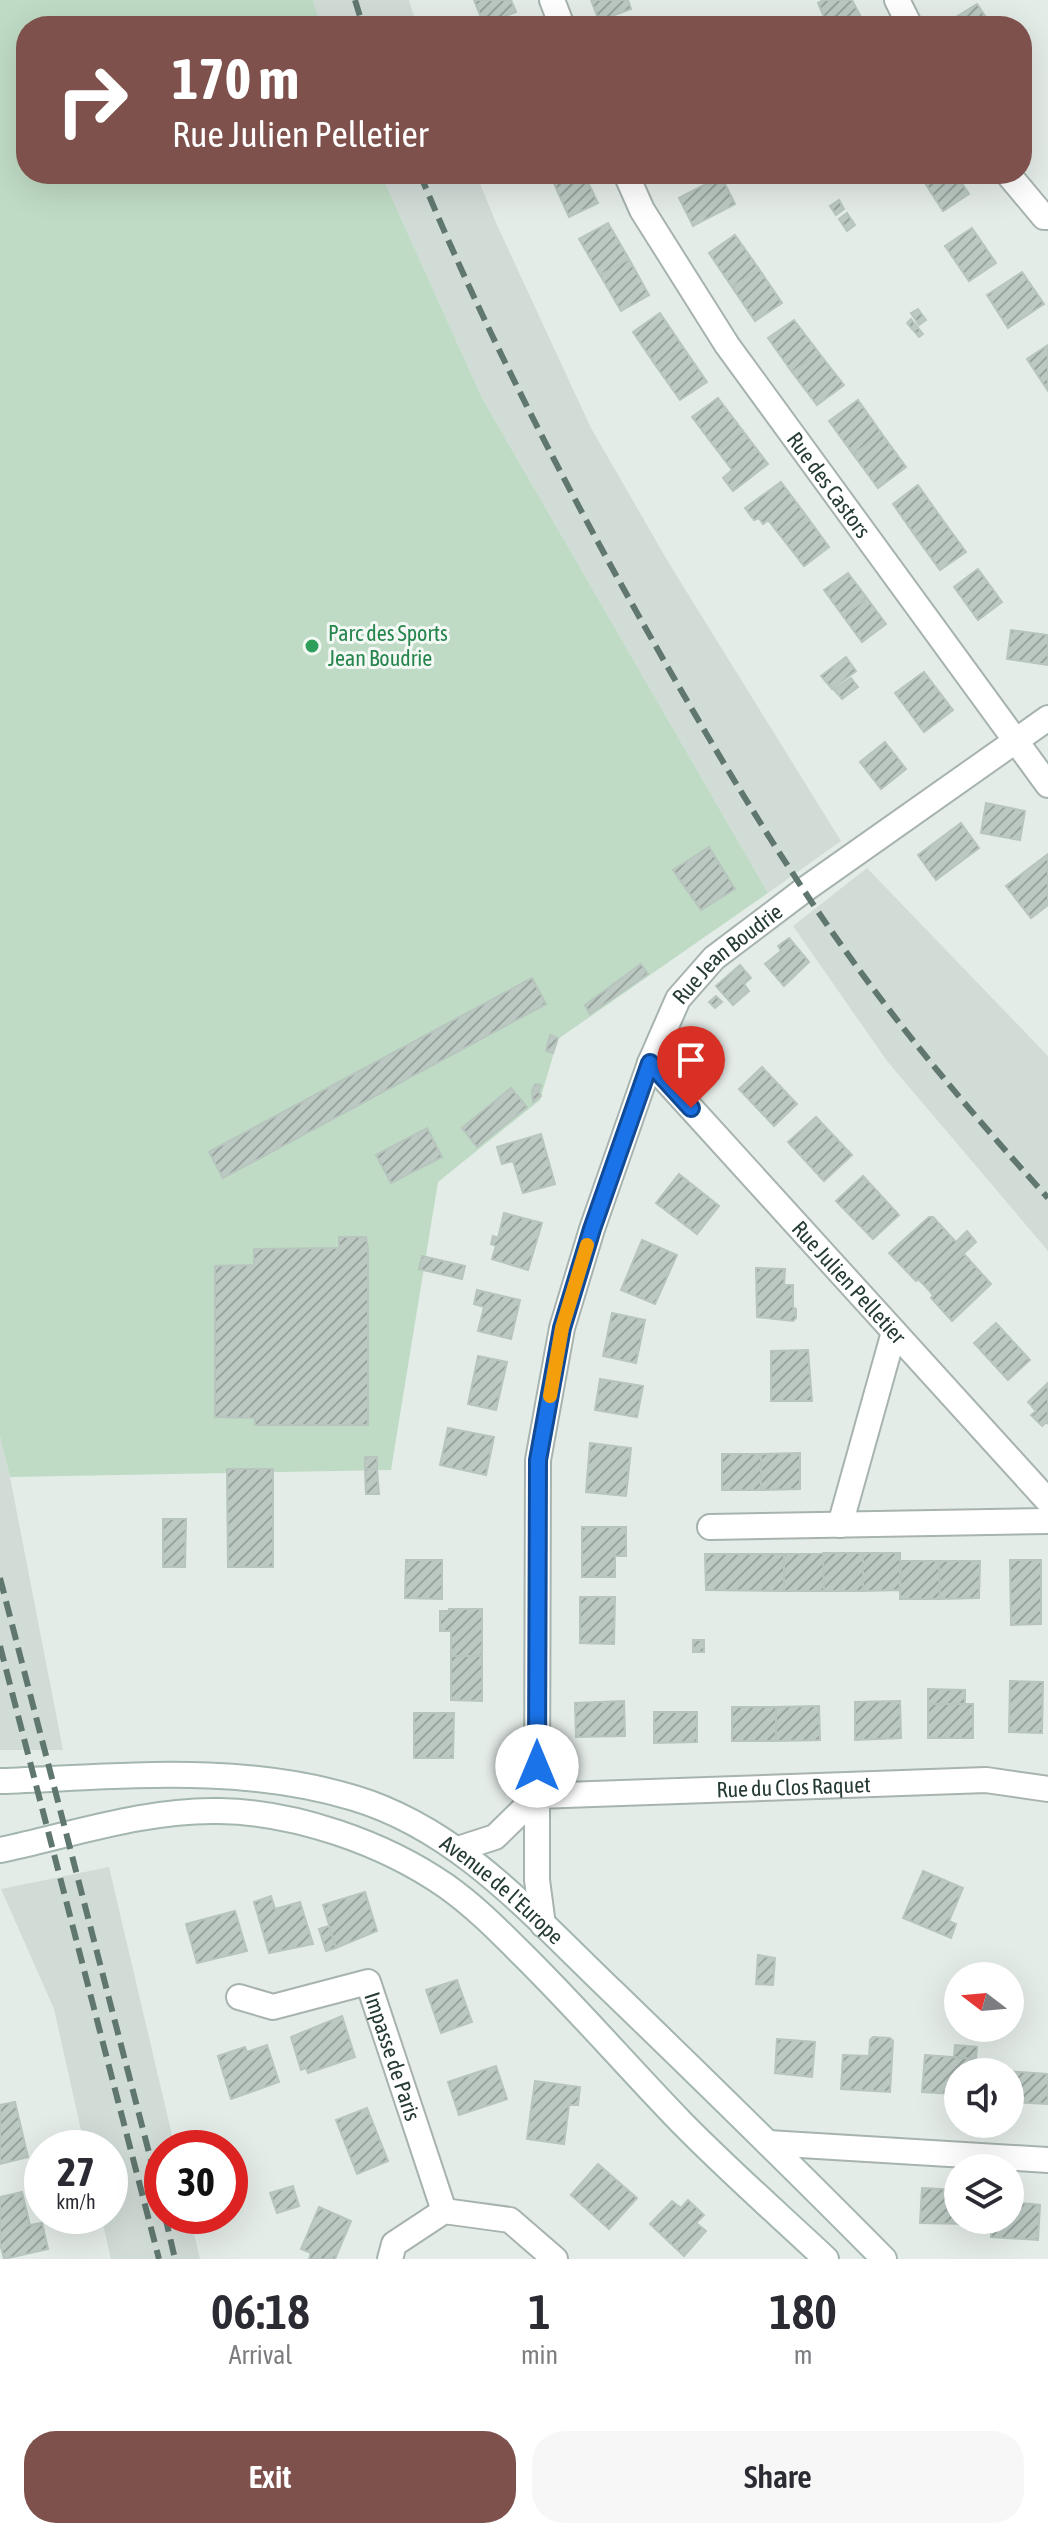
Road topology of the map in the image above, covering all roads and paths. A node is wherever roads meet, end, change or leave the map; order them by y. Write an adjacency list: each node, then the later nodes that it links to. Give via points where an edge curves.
1 (630, 184): 5 (street, Rue des Castors, via 727,345)
2 (1017, 184): 3 (street)
3 (1047, 219)
4 (1048, 718): 5 (street, Rue Jean Boudrie)
5 (1017, 741): 6 (street, Rue des Castors); 7 (street, Rue Jean Boudrie, via 714,958 678,999)
6 (1048, 785)
7 (650, 1063): 8 (street, Rue Julien Pelletier); 15 (street, Rue Jean Boudrie, via 562,1328 538,1460)
8 (894, 1332): 9 (street, Rue Julien Pelletier); 11 (street)
9 (1048, 1501)
10 (1048, 1521): 11 (street)
11 (840, 1525): 12 (street)
12 (710, 1527)
13 (0, 1781): 16 (street, Avenue de l'Europe, via 197,1774 281,1781 357,1799)
14 (1048, 1789): 15 (street, Rue du Clos Raquet, via 986,1780)
15 (537, 1796): 16 (street, via 495,1837); 18 (street, Rue Jean Boudrie)
16 (458, 1849): 18 (street, Avenue de l'Europe)
17 (0, 1850): 25 (street, Avenue de l'Europe, via 147,1817 219,1811 297,1820 408,1864 483,1916 569,1999 681,2122)
18 (543, 1925): 20 (street, Avenue de l'Europe)
19 (239, 1997): 22 (street, Impasse de Paris, via 273,2007 368,1982)
20 (768, 2143): 21 (street); 26 (street, Avenue de l'Europe)
21 (1048, 2160)
22 (444, 2211): 23 (street, via 394,2244); 24 (street, via 510,2220)
23 (390, 2259)
24 (555, 2259)
25 (826, 2259)
26 (884, 2259)

